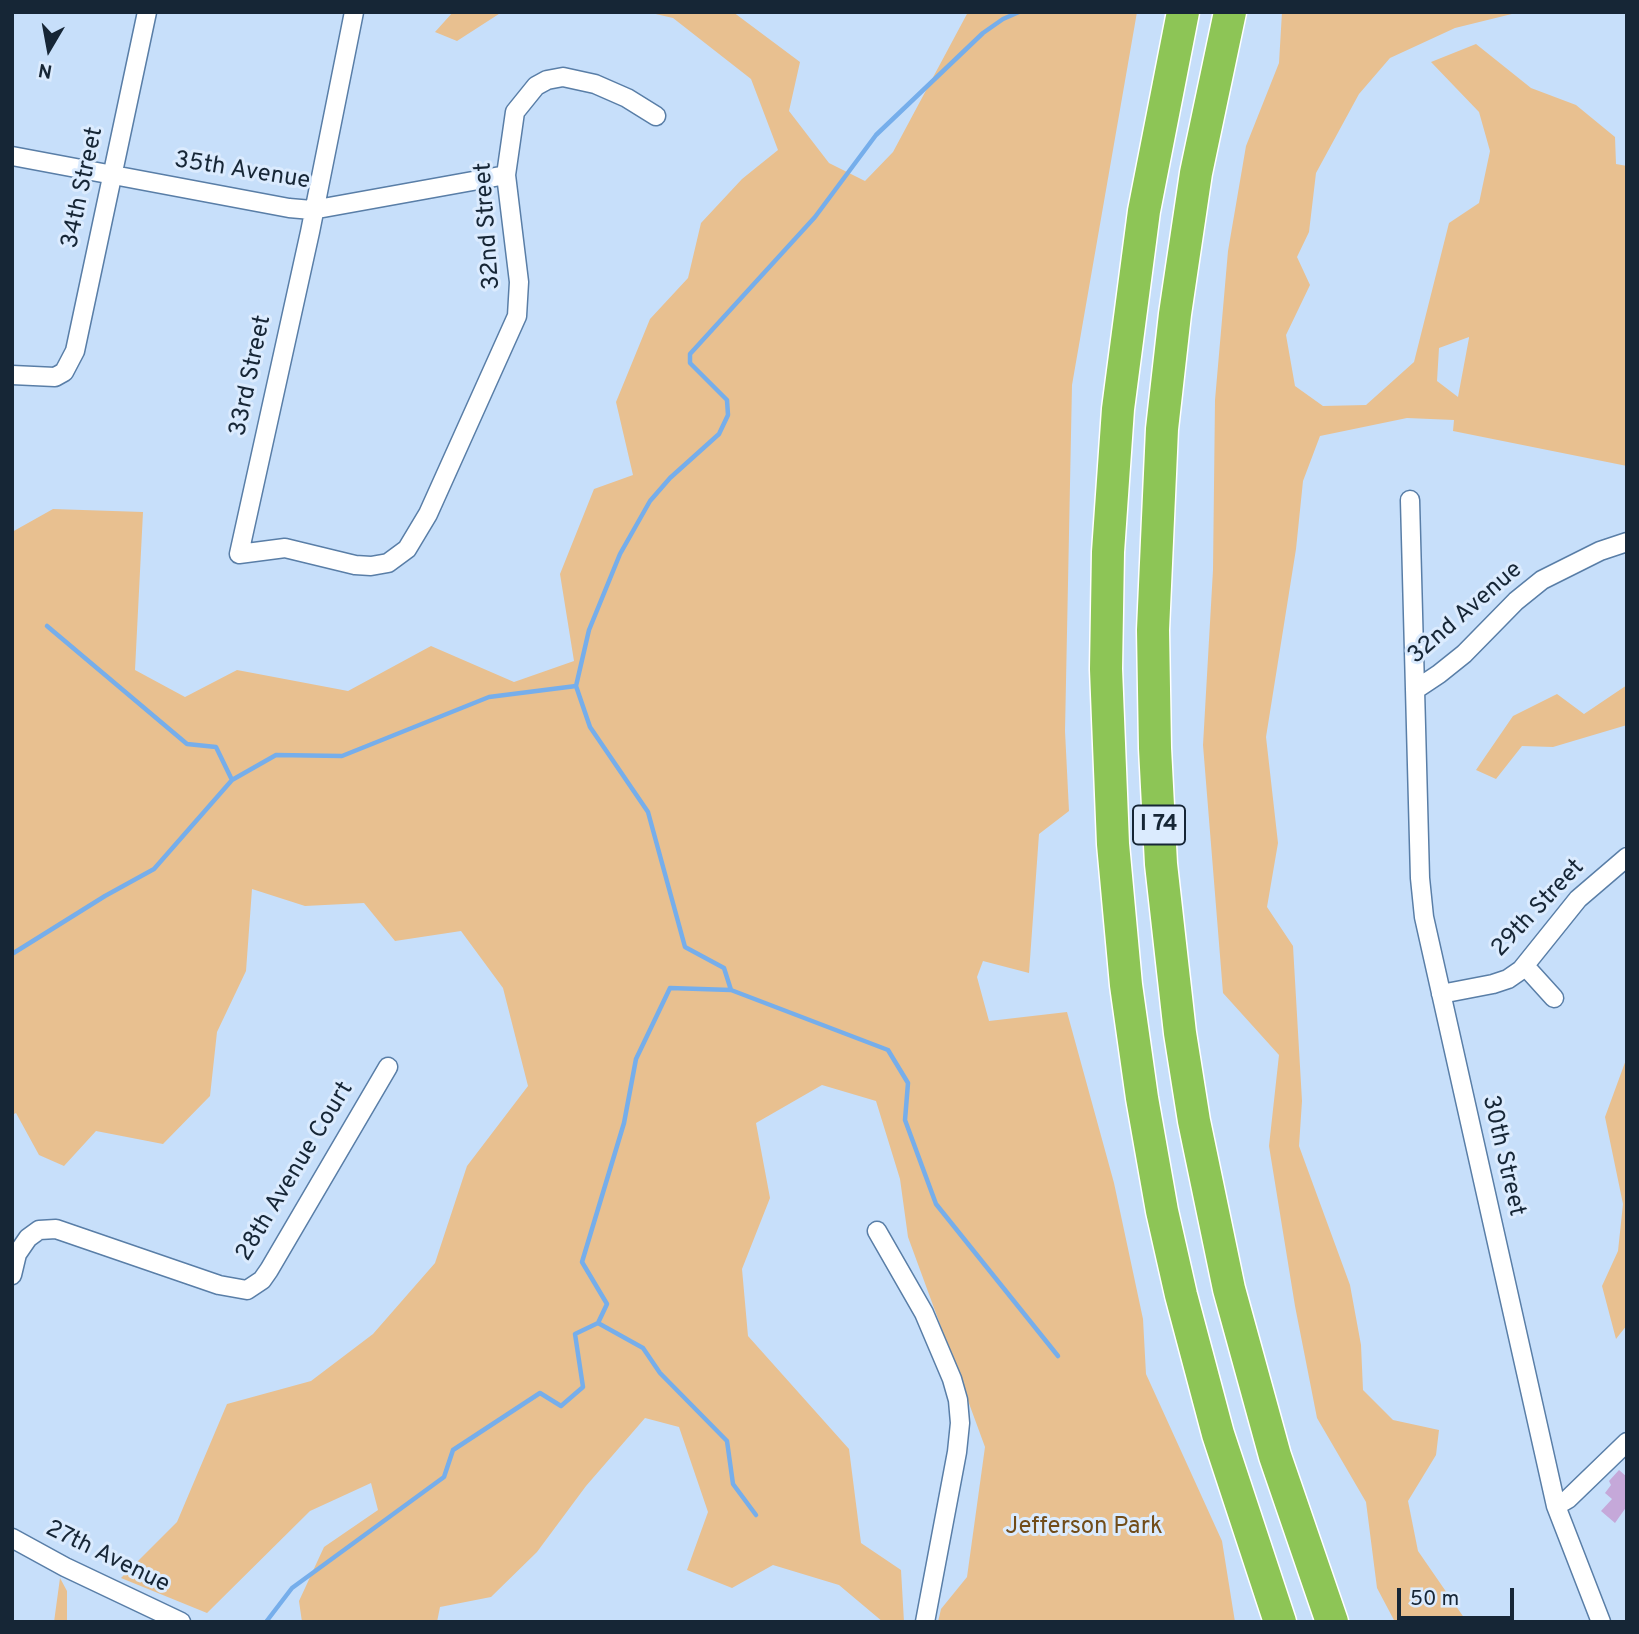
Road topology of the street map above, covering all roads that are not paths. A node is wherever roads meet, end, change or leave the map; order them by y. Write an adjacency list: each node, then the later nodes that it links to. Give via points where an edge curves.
1 (147, 12): 7 (street, 34th Street)
2 (354, 12): 9 (street, 33rd Street)
3 (1183, 12): 27 (highway, I 74, via 1145,201 1118,409 1107,630 1113,844 1128,1004 1162,1211 1218,1434)
4 (1230, 12): 28 (highway, I 74, via 1196,173 1162,429 1153,630 1161,864 1182,1046 1226,1277 1275,1456)
5 (656, 116): 8 (street, 32nd Street, via 595,84 563,77 547,80 536,86 515,112)
6 (12, 156): 7 (street, 35th Avenue)
7 (112, 174): 9 (street, 35th Avenue); 10 (street, 34th Street, via 75,351 64,372 55,377)
8 (506, 175): 9 (street, 35th Avenue); 13 (street, 32nd Street, via 519,282 517,316 415,538 388,563 371,566 285,548)
9 (314, 209): 13 (street, 33rd Street)
10 (12, 376)
11 (1410, 500): 14 (street, 30th Street)
12 (1627, 542): 14 (street, 32nd Avenue, via 1542,580 1464,654)
13 (239, 554)
14 (1415, 690): 17 (street, 30th Street, via 1420,878)
15 (1627, 857): 16 (street, 29th Street, via 1578,899)
16 (1525, 966): 17 (street, 29th Street, via 1493,984); 18 (street)
17 (1441, 993): 23 (street, 30th Street)
18 (1554, 998)
19 (388, 1067): 21 (street, 28th Avenue Court, via 269,1270 247,1290 57,1229 39,1230 22,1245)
20 (877, 1231): 26 (street, via 924,1313 958,1400 957,1452)
21 (12, 1275)
22 (1627, 1442): 23 (street)
23 (1556, 1506): 29 (street, 30th Street)
24 (12, 1538): 25 (street, 27th Avenue)
25 (181, 1622)
26 (925, 1622)
27 (1280, 1622)
28 (1332, 1622)
29 (1601, 1622)

